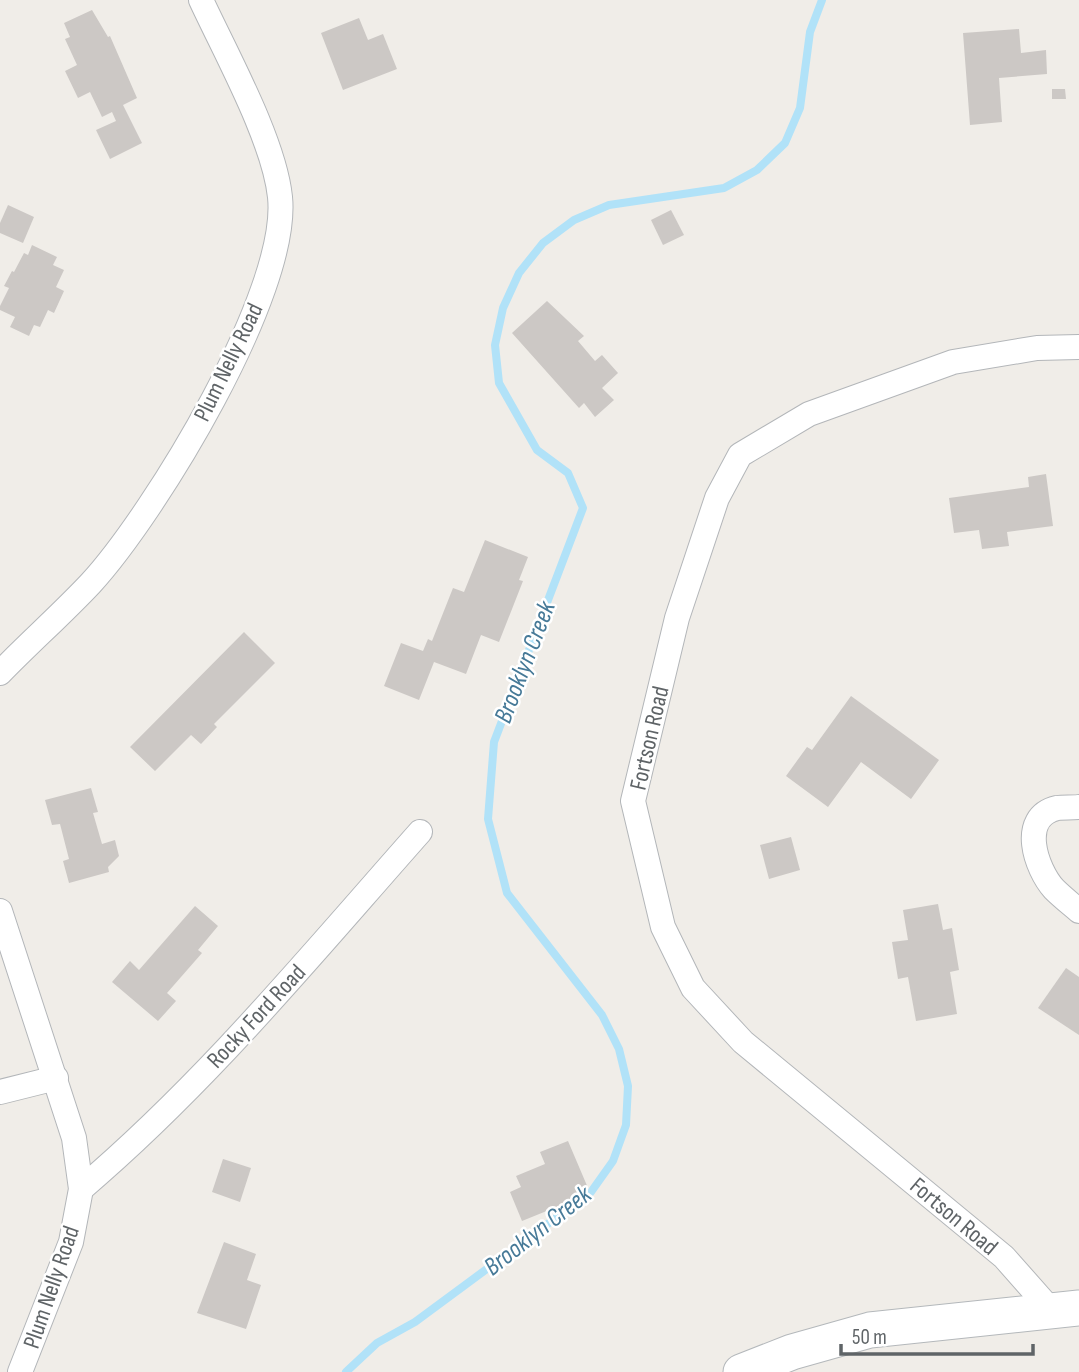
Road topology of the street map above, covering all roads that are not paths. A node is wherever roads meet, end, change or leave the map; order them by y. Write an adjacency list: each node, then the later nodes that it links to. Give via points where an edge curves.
1 (201, 0): 3 (street, Plum Nelly Road, via 269,150 281,198 274,251 253,321 154,501 92,582)
2 (1079, 347): 11 (street, Fortson Road, via 1037,348 953,362 809,414 740,455 718,498 677,618 633,802 663,928 693,988 743,1042)
3 (0, 673)
4 (1079, 807): 7 (street, via 1055,808 1040,819 1032,835 1038,862 1053,888)
5 (420, 832): 10 (street, Rocky Ford Road, via 238,1038)
6 (0, 911): 8 (street, Plum Nelly Road)
7 (1079, 911)
8 (56, 1078): 9 (street); 10 (street, Plum Nelly Road, via 74,1138)
9 (0, 1092)
10 (81, 1189): 12 (street, Plum Nelly Road, via 71,1242)
11 (1065, 1308): 13 (main road, via 870,1330)
12 (20, 1372)
13 (741, 1372)

